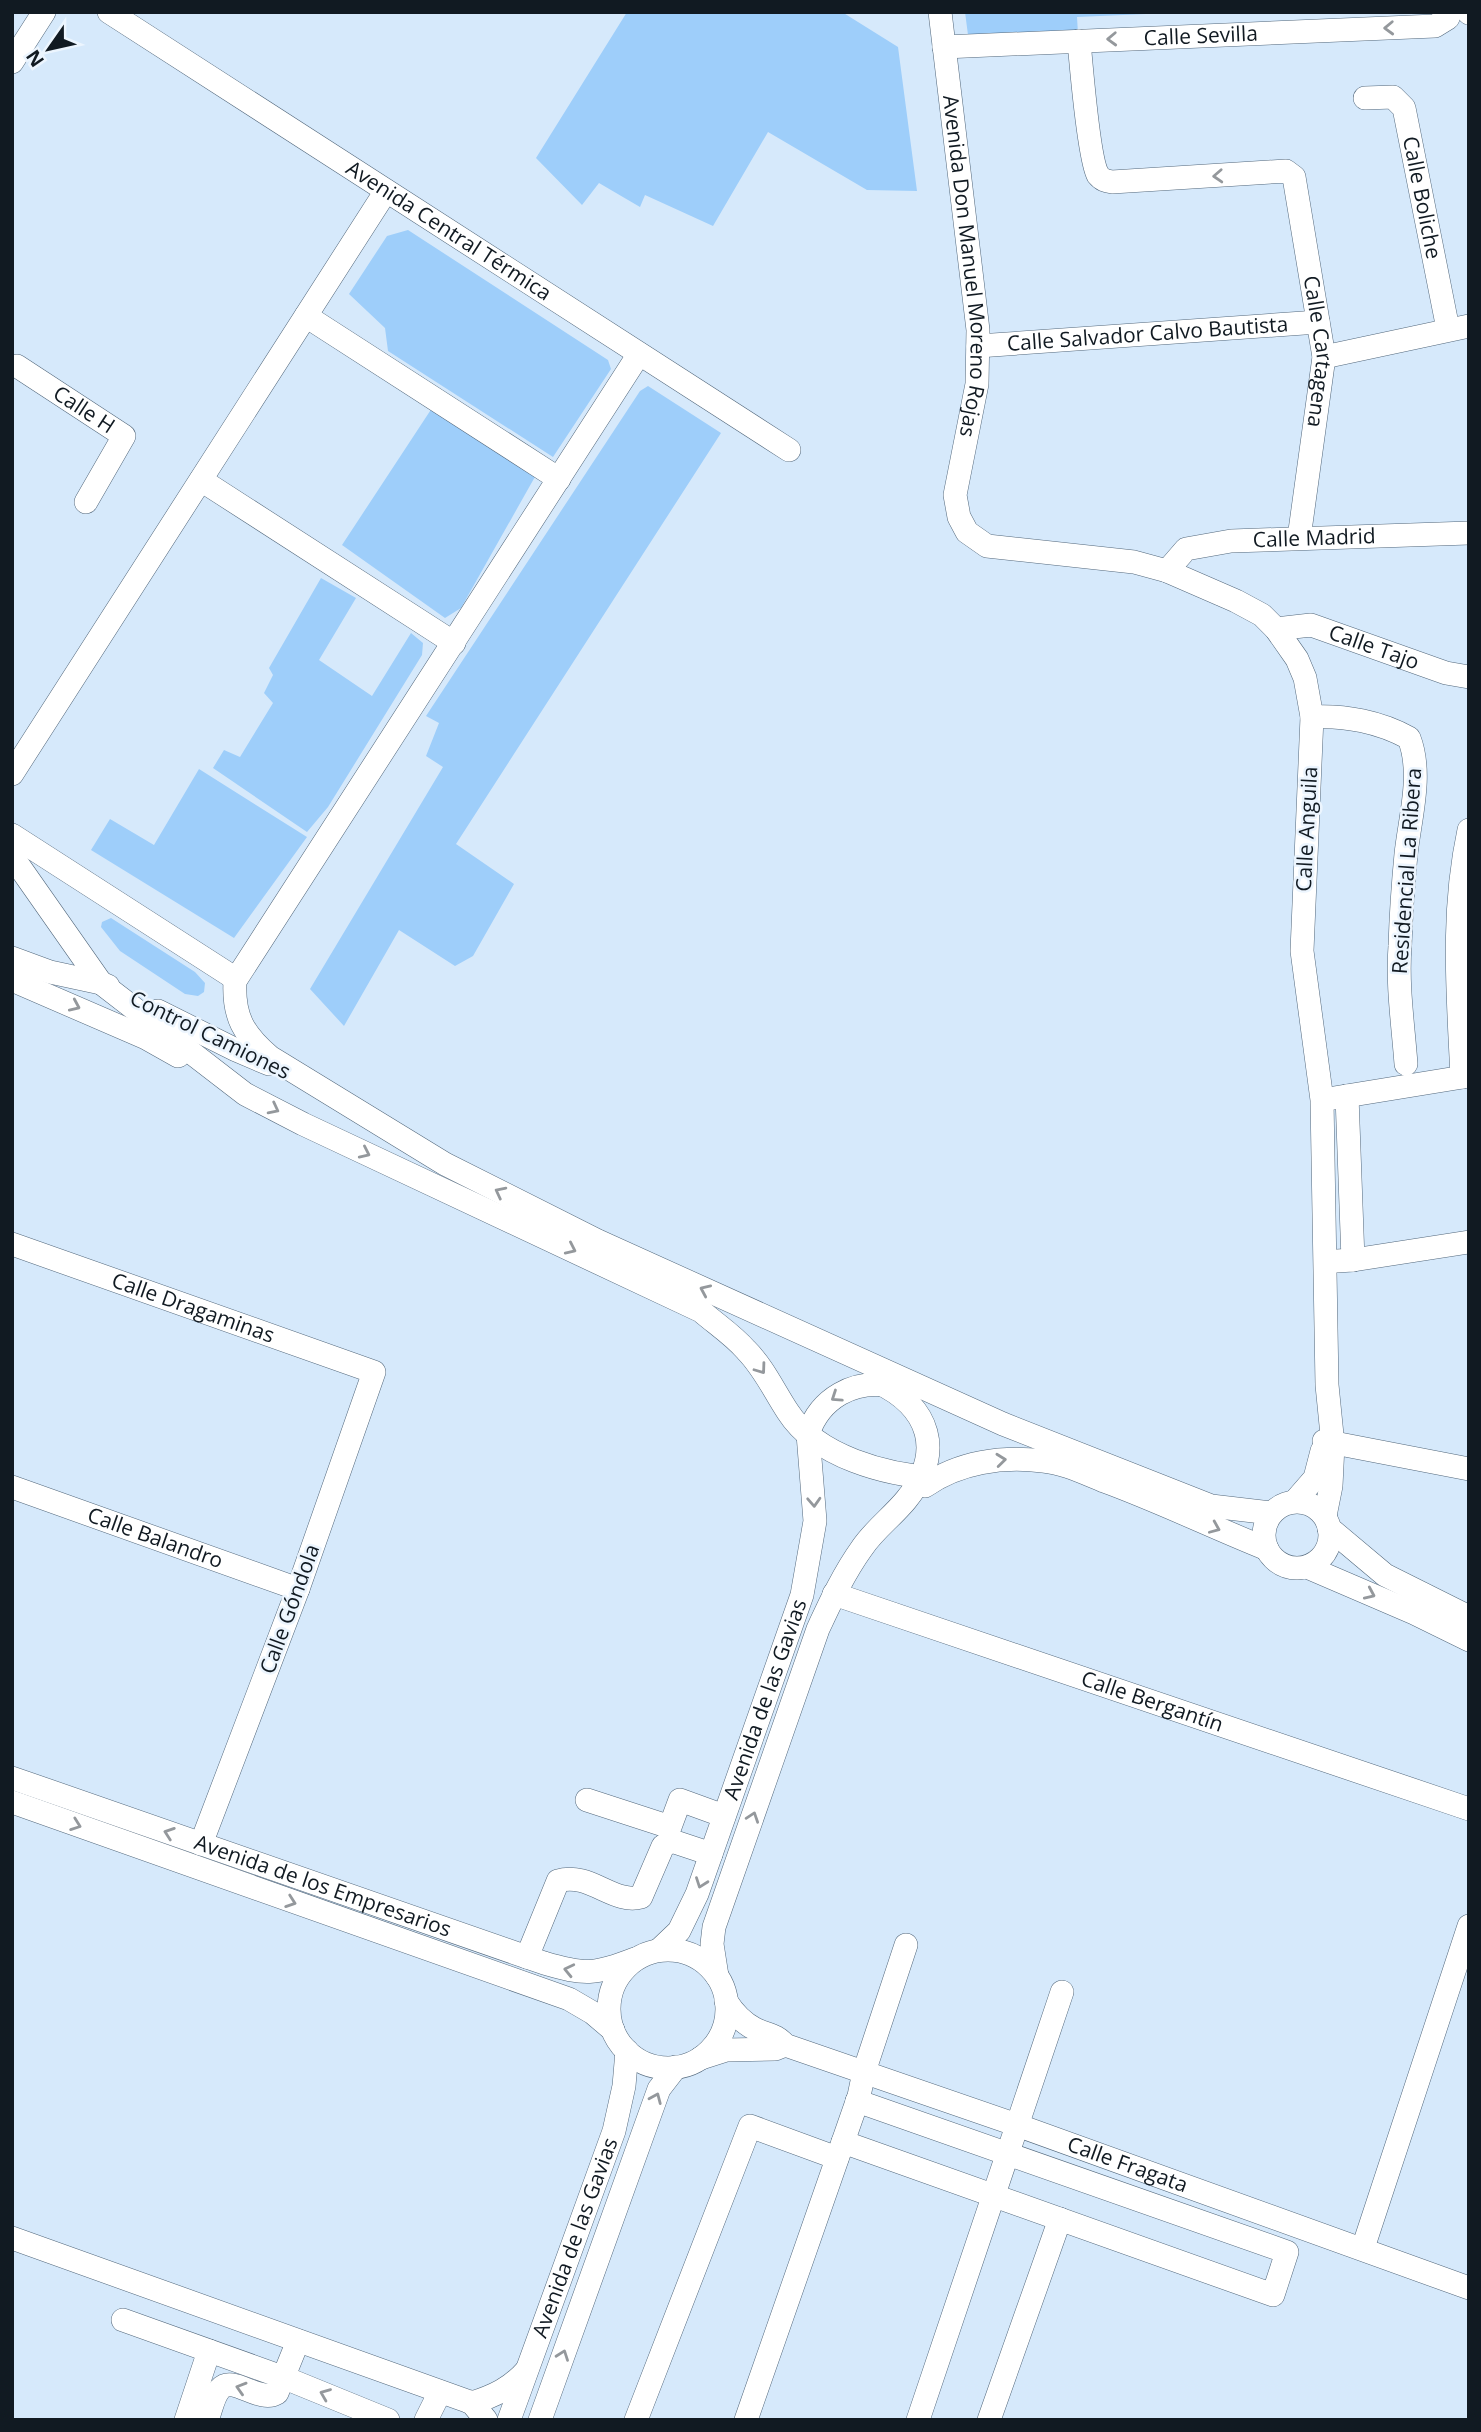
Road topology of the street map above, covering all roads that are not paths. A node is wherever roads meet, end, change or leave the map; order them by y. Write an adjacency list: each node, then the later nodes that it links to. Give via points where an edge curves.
1 (44, 12): 7 (street)
2 (109, 12): 9 (street, Avenida Central Térmica)
3 (940, 12): 6 (street, Avenida Don Manuel Moreno Rojas)
4 (1450, 12): 5 (street, Calle Sevilla, one-way to 5, via 1435,26)
5 (1079, 41): 6 (street, Calle Sevilla); 11 (street, Calle Cartagena, one-way to 5, via 1291,174 1112,182 1100,178)
6 (944, 47): 13 (street, Avenida Don Manuel Moreno Rojas)
7 (12, 62)
8 (1365, 98): 12 (street, Calle Boliche, via 1392,97 1404,108)
9 (386, 191): 10 (street); 14 (street, Avenida Central Térmica)
10 (306, 316): 18 (street); 19 (street)
11 (1318, 322): 13 (street, Calle Salvador Calvo Bautista); 15 (street, Calle Cartagena)
12 (1459, 328): 15 (street)
13 (978, 346): 21 (street, Avenida Don Manuel Moreno Rojas, via 977,384 955,495)
14 (639, 354): 17 (street, Avenida Central Térmica); 18 (street)
15 (1324, 358): 23 (street, Calle Cartagena)
16 (14, 367): 20 (street, Calle H, via 124,436)
17 (789, 450)
18 (559, 479): 26 (street)
19 (201, 480): 26 (street); 29 (street)
20 (86, 502)
21 (959, 517): 24 (street, Calle Anguila, via 967,531 988,546 1134,562)
22 (1469, 533): 23 (street, Calle Madrid)
23 (1299, 538): 24 (street, Calle Madrid, via 1231,541 1186,549)
24 (1167, 570): 25 (street, Calle Anguila, via 1262,615)
25 (1276, 629): 27 (street, Calle Tajo, via 1311,625); 28 (street, Calle Anguila, via 1305,678)
26 (454, 642): 37 (street)
27 (1469, 677)
28 (1312, 717): 40 (street, Residencial La Ribera, via 1355,720 1409,738 1414,792 1399,977); 45 (street, Calle Anguila, via 1302,951)
29 (12, 774)
30 (1469, 830): 33 (street)
31 (12, 835): 37 (street)
32 (12, 856): 38 (street)
33 (1466, 860): 34 (street, via 1457,907)
34 (1463, 955): 39 (street)
35 (12, 958): 38 (street)
36 (12, 980): 43 (street, one-way to 43, via 146,1038)
37 (236, 980): 42 (street, via 234,999 251,1041)
38 (101, 983): 42 (street, Control Camiones); 43 (street)
39 (1465, 1042): 41 (street)
40 (1406, 1063)
41 (1465, 1077): 44 (street)
42 (320, 1087): 50 (street, one-way to 42, via 444,1164)
43 (245, 1094): 53 (street, one-way to 53, via 701,1311 745,1348 789,1414)
44 (1347, 1096): 45 (street); 48 (street)
45 (1322, 1100): 49 (street, Calle Anguila)
46 (1469, 1242): 48 (street)
47 (12, 1244): 51 (street, Calle Dragaminas)
48 (1353, 1260): 49 (street)
49 (1324, 1261): 54 (street, Calle Anguila)
50 (732, 1302): 52 (street, via 789,1341); 55 (street)
51 (374, 1372): 64 (street, Calle Góndola)
52 (881, 1384): 53 (street, one-way to 53, via 854,1387 834,1397 820,1410); 55 (street, via 996,1431); 57 (street, Avenida de las Gavias, via 911,1404 924,1425)
53 (808, 1434): 57 (street, via 840,1455 879,1469); 72 (street, Avenida de las Gavias, one-way to 72, via 815,1521 802,1595)
54 (1328, 1443): 56 (street); 59 (street, Calle Anguila, via 1315,1478); 61 (street, Calle Anguila, via 1331,1486)
55 (1055, 1444): 60 (street, via 1211,1506)
56 (1469, 1469)
57 (928, 1478): 62 (street, one-way to 62, via 980,1462 1058,1463); 65 (street, Avenida de las Gavias, via 862,1547)
58 (12, 1487): 64 (street, Calle Balandro)
59 (1295, 1501): 60 (street); 61 (street, via 1312,1505)
60 (1271, 1513): 62 (street, via 1264,1531)
61 (1327, 1522): 63 (street, via 1331,1536 1326,1552); 66 (street, via 1385,1575)
62 (1267, 1549): 63 (street, via 1279,1563)
63 (1307, 1567): 67 (street, one-way to 67)
64 (299, 1589): 74 (street, Calle Góndola)
65 (834, 1594): 71 (street, Calle Bergantín); 81 (street, Avenida de las Gavias, one-way to 65, via 714,1927)
66 (1469, 1617)
67 (1469, 1640)
68 (12, 1778): 74 (street, Avenida de los Empresarios, one-way to 68)
69 (587, 1800): 73 (street)
70 (12, 1802): 84 (street, Avenida de los Empresarios, one-way to 84, via 569,1999)
71 (1469, 1809)
72 (724, 1816): 73 (street, via 680,1800); 75 (street, Avenida de las Gavias)
73 (671, 1834): 75 (street); 79 (street, via 641,1897 631,1900 569,1878 558,1881)
74 (201, 1844): 79 (street, Avenida de los Empresarios)
75 (711, 1854): 78 (street, Avenida de las Gavias, one-way to 78, via 679,1931)
76 (1469, 1926): 97 (street)
77 (906, 1945): 89 (street)
78 (659, 1950): 80 (street); 81 (street, via 698,1958)
79 (527, 1957): 80 (street, Avenida de los Empresarios, one-way to 79, via 595,1973)
80 (635, 1959): 84 (street, via 617,1978 612,1991)
81 (717, 1976): 83 (street)
82 (1062, 1992): 91 (street)
83 (726, 2001): 85 (street, Calle Fragata, via 745,2023 778,2037); 87 (street, via 724,2027)
84 (613, 2029): 86 (street)
85 (785, 2045): 87 (street, Calle Fragata, via 726,2050); 89 (street, Calle Fragata)
86 (627, 2051): 88 (street, via 650,2065); 104 (street, Avenida de las Gavias, via 614,2131)
87 (701, 2058): 88 (street)
88 (676, 2067): 113 (street, Avenida de las Gavias, one-way to 88, via 659,2089)
89 (864, 2072): 90 (street); 91 (street, Calle Fragata)
90 (857, 2101): 92 (street); 93 (street)
91 (1017, 2124): 93 (street); 97 (street, Calle Fragata)
92 (840, 2150): 94 (street); 114 (street, via 750,2126); 115 (street)
93 (1007, 2154): 94 (street); 95 (street, via 1287,2252 1273,2295)
94 (994, 2196): 95 (street); 116 (street)
95 (1060, 2219): 117 (street)
96 (12, 2238): 99 (street)
97 (1363, 2248): 98 (street, Calle Fragata)
98 (1469, 2288)
99 (184, 2300): 101 (street); 102 (street)
100 (123, 2320): 101 (street)
101 (171, 2337): 103 (street)
102 (298, 2341): 105 (street); 106 (street)
103 (209, 2351): 105 (street); 108 (street)
104 (528, 2368): 107 (street); 112 (street, Avenida de las Gavias)
105 (285, 2378): 109 (street, one-way to 109, via 269,2397 234,2385 221,2387); 110 (street, one-way to 105)
106 (440, 2392): 107 (street); 111 (street)
107 (479, 2411)
108 (186, 2420)
109 (207, 2420)
110 (388, 2420)
111 (426, 2420)
112 (509, 2420)
113 (540, 2420)
114 (636, 2420)
115 (746, 2420)
116 (918, 2420)
117 (989, 2420)

